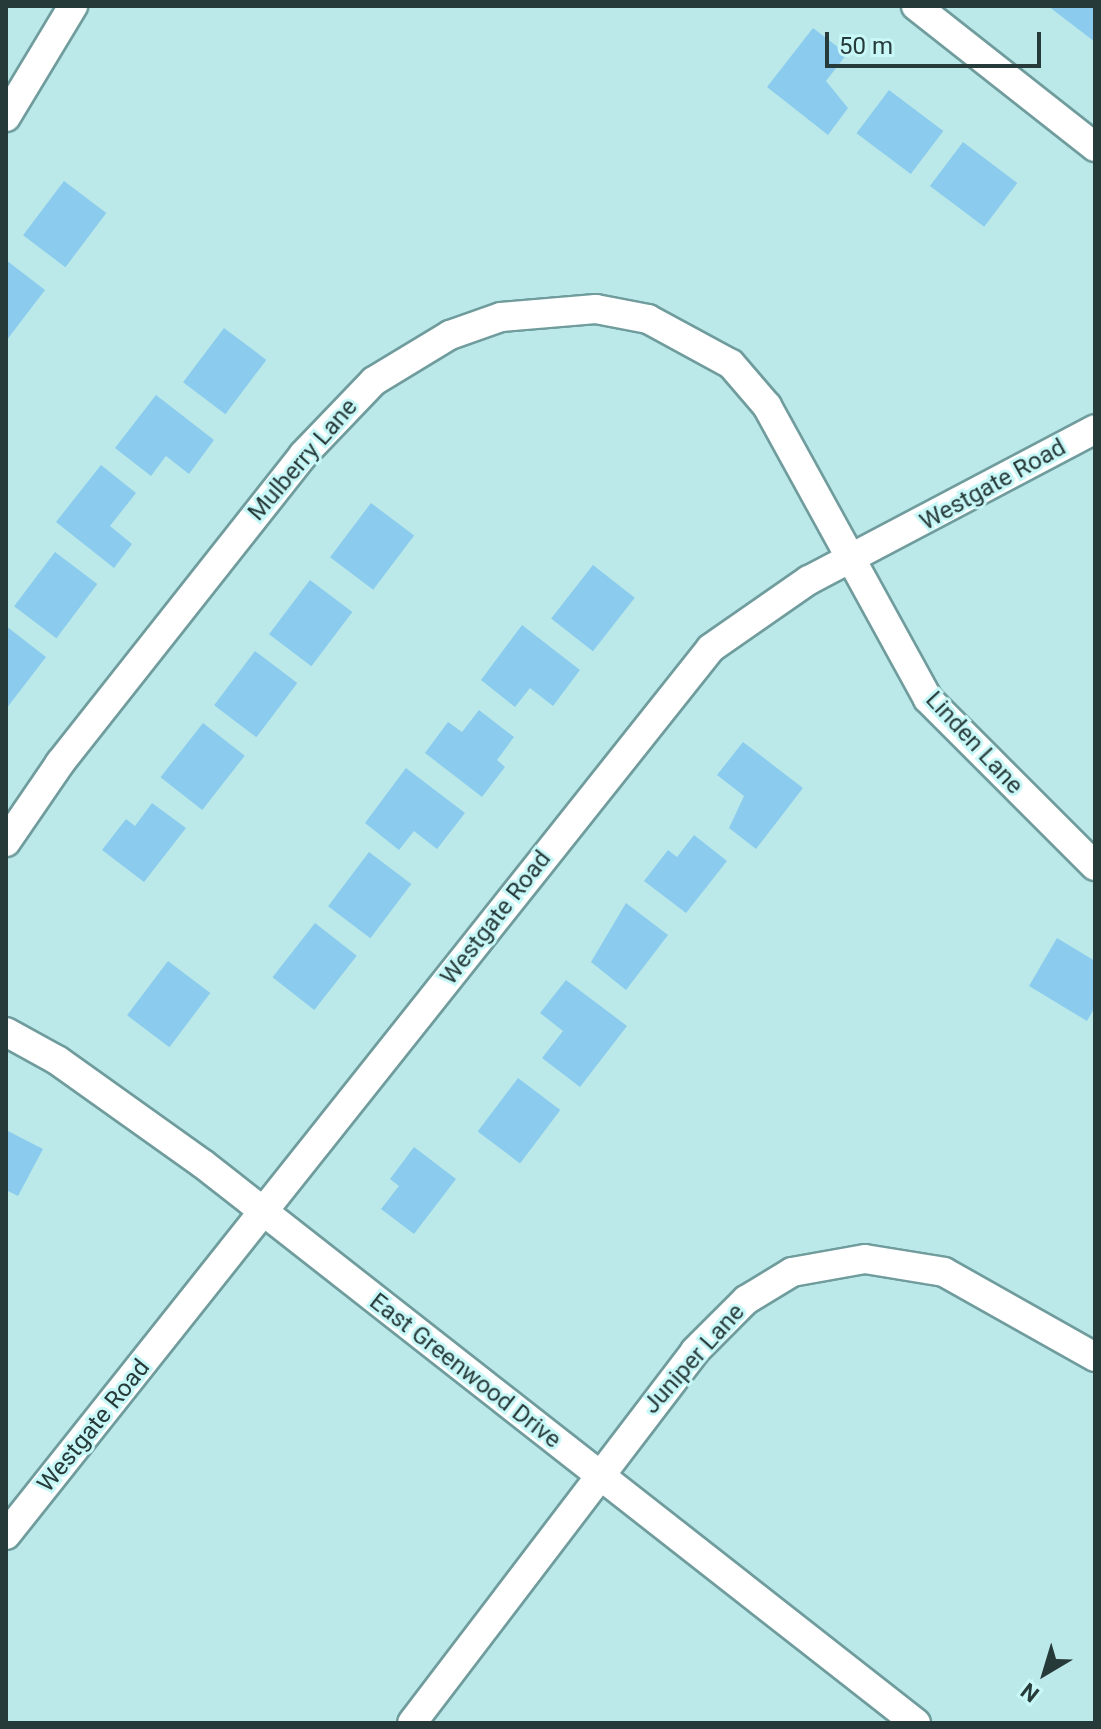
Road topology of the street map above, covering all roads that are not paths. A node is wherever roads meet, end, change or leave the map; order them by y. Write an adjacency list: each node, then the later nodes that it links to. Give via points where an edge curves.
1 (73, 6): 3 (street)
2 (916, 6): 4 (street)
3 (6, 117)
4 (1095, 147)
5 (1095, 429): 6 (street, Westgate Road)
6 (851, 561): 7 (street, Mulberry Lane, via 767,406 731,364 648,319 596,309 501,317 414,355 340,413 60,763); 8 (street, Linden Lane, via 928,699); 10 (street, Westgate Road, via 809,580 711,648)
7 (6, 842)
8 (1095, 866)
9 (6, 1032): 10 (street, East Greenwood Drive, via 126,1107)
10 (265, 1215): 12 (street, East Greenwood Drive); 13 (street, Westgate Road)
11 (1095, 1357): 12 (street, Juniper Lane, via 944,1272 899,1260 830,1261 780,1278 723,1320)
12 (596, 1473): 14 (street, Juniper Lane); 15 (street, East Greenwood Drive)
13 (6, 1535)
14 (412, 1723)
15 (916, 1723)

